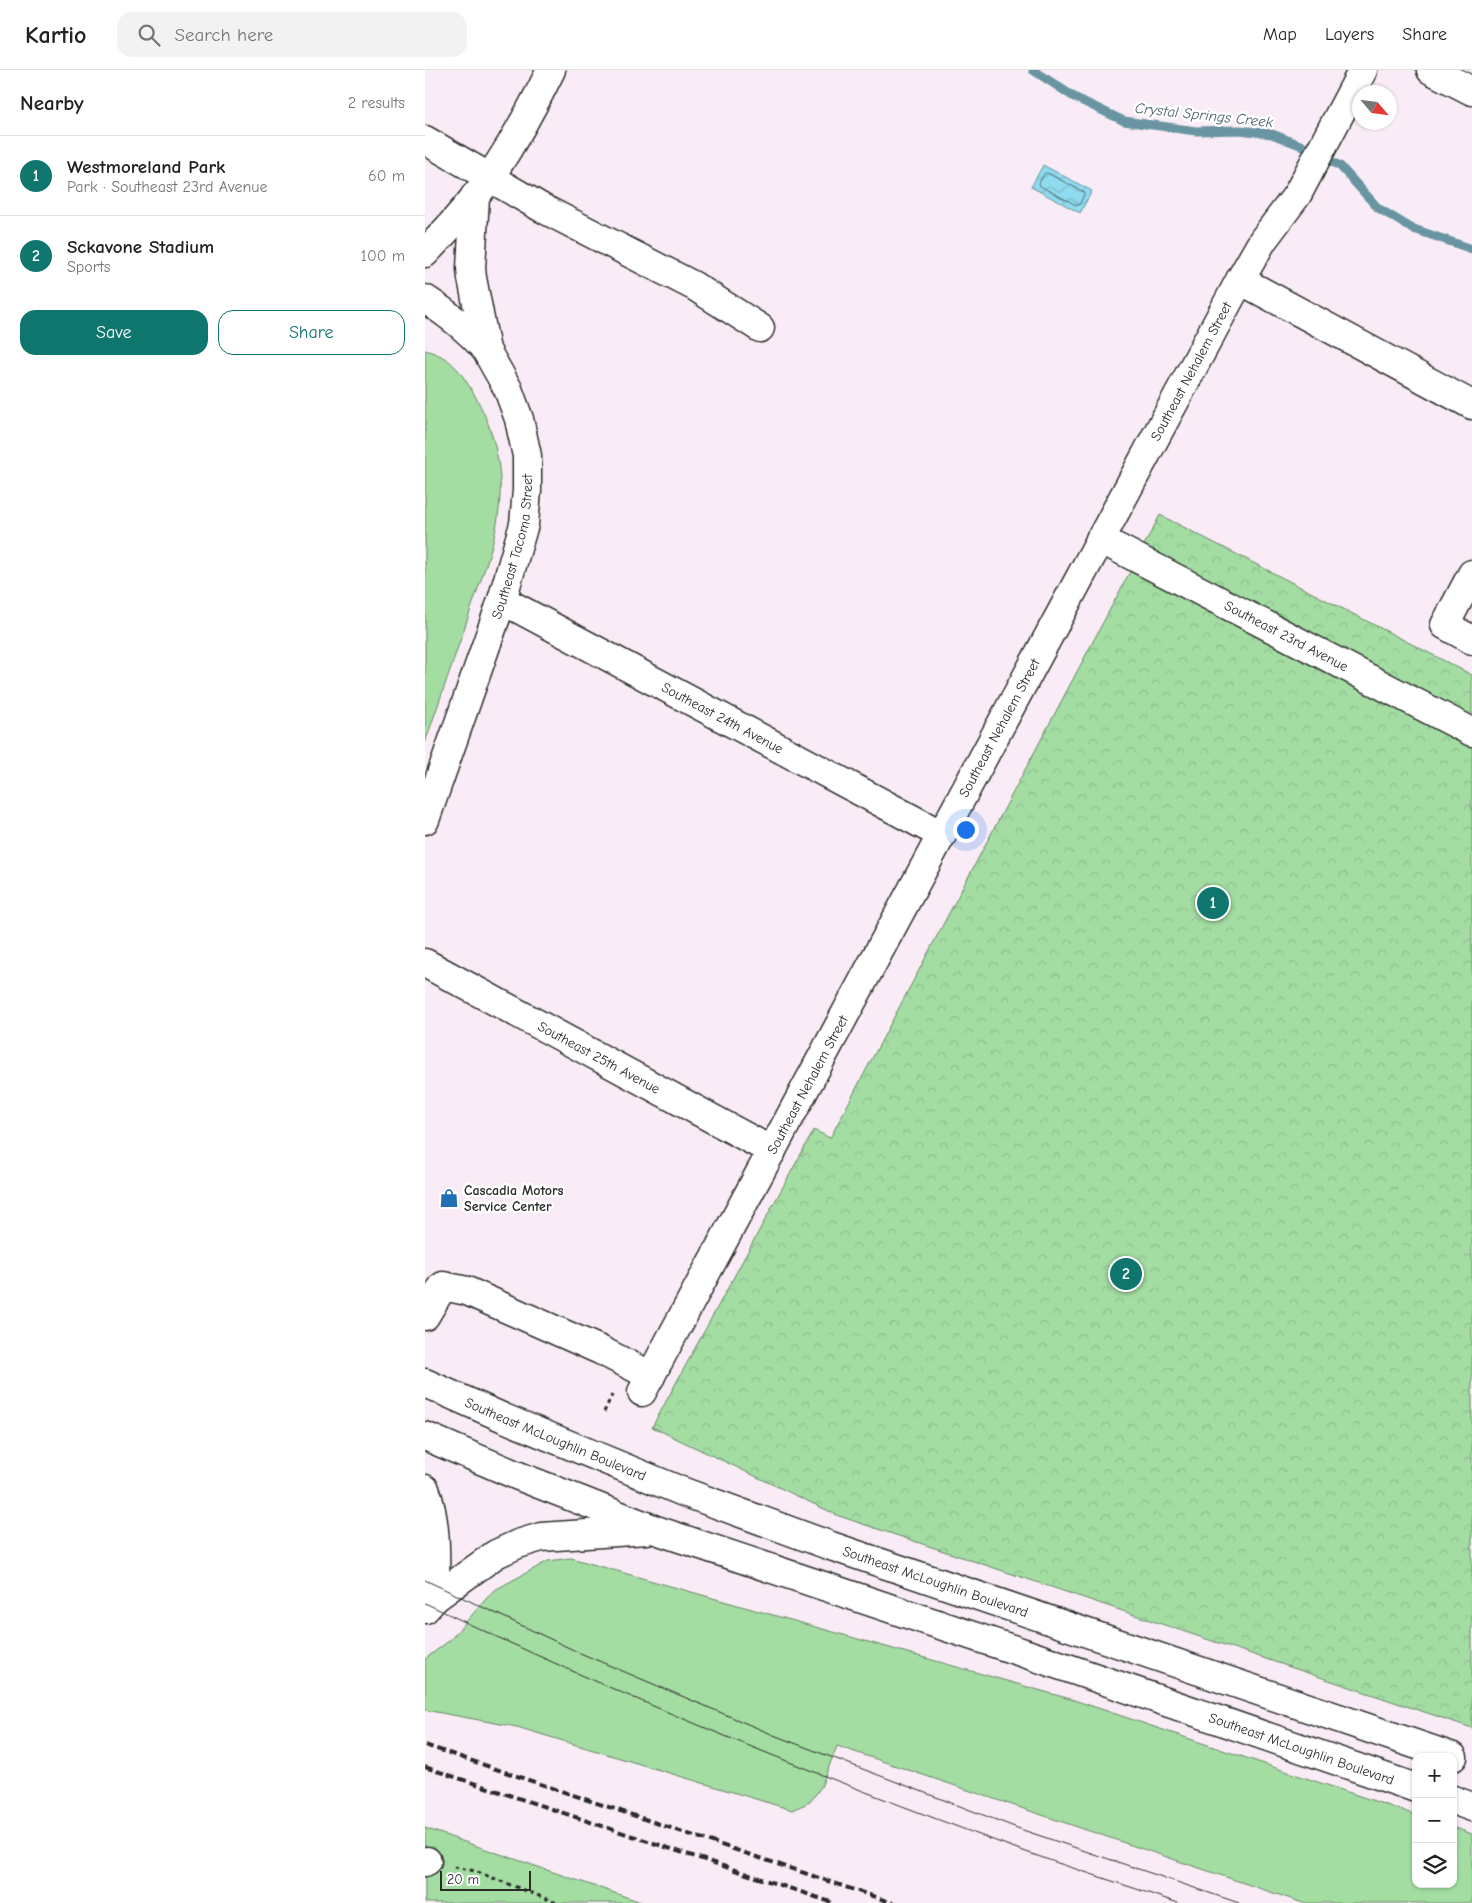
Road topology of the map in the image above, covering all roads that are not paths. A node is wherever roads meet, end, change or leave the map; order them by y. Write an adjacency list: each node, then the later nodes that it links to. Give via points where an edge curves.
1 (551, 70): 6 (main road, via 530,111)
2 (1363, 70): 8 (main road, Southeast Nehalem Street, via 1297,195 1263,240)
3 (1431, 70): 4 (main road)
4 (1472, 91)
5 (425, 140): 6 (main road)
6 (482, 187): 7 (main road); 10 (main road, via 541,208 694,286); 11 (main road, via 471,268)
7 (425, 253)
8 (1240, 280): 12 (main road); 13 (main road, Southeast Nehalem Street)
9 (425, 298): 11 (main road, Southeast Tacoma Street, via 473,334)
10 (760, 328)
11 (486, 350): 15 (main road, Southeast Tacoma Street, via 508,389 527,456 524,524)
12 (1472, 405)
13 (1100, 539): 17 (main road, Southeast 23rd Avenue); 19 (main road, Southeast Nehalem Street)
14 (1472, 574): 16 (main road, via 1445,625)
15 (502, 600): 18 (main road, Southeast Tacoma Street); 19 (main road, Southeast 24th Avenue)
16 (1472, 640)
17 (1472, 732)
18 (425, 820)
19 (942, 835): 21 (main road, Southeast Nehalem Street)
20 (425, 964): 21 (main road, Southeast 25th Avenue)
21 (772, 1151): 22 (main road, Southeast Nehalem Street, via 647,1384 600,1350 467,1291 443,1286)
22 (425, 1316)
23 (425, 1383): 28 (main road, Southeast McLoughlin Boulevard, via 663,1484 831,1546)
24 (425, 1436): 26 (main road, Southeast McLoughlin Boulevard)
25 (425, 1489): 27 (main road, via 434,1526)
26 (656, 1530): 27 (main road, via 541,1537 525,1541 496,1554); 31 (main road, Southeast McLoughlin Boulevard)
27 (430, 1603)
28 (1441, 1753)
29 (1457, 1758): 30 (main road, Southeast McLoughlin Boulevard)
30 (1472, 1763)
31 (1412, 1787)
32 (1457, 1801): 33 (main road)
33 (1472, 1807)

